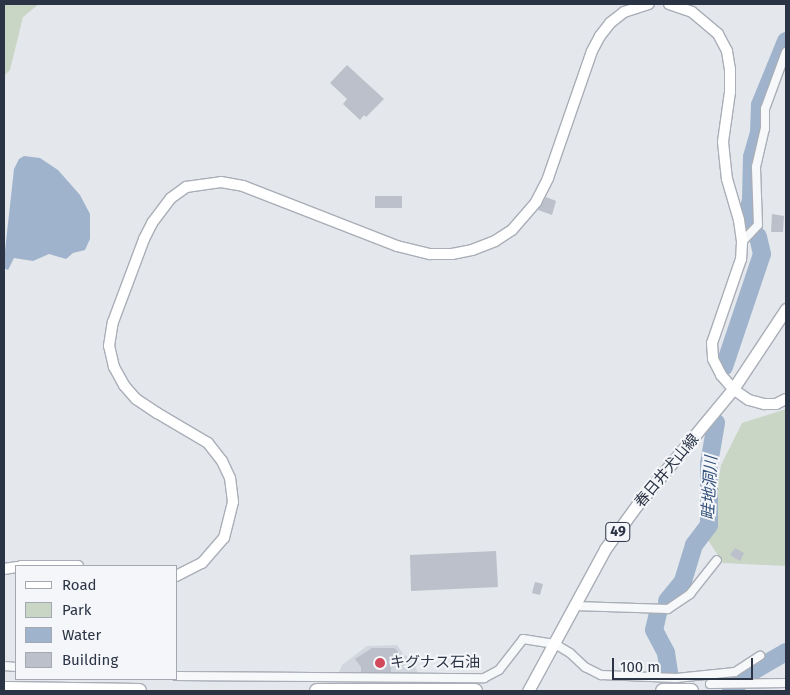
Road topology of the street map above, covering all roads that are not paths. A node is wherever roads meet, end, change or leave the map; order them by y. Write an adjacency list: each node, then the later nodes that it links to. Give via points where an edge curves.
1 (649, 4): 9 (street, via 624,12 600,36 548,178 536,202 512,230 496,241 466,251 430,254 398,246 243,186 221,182 186,187 171,198 144,239 113,322 109,346 114,367 136,399 208,443 230,478 233,502 224,538 202,562)
2 (670, 4): 4 (street, via 704,20 718,34 727,51 730,92 723,142 727,179)
3 (786, 52): 4 (street, via 765,109 765,129 756,167 758,225)
4 (742, 242): 6 (street, via 737,274 712,343 713,359)
5 (786, 309): 6 (main road, 春日井犬山線 / 49)
6 (733, 389): 7 (street, via 749,400 764,404 776,404); 10 (main road, 春日井犬山線 / 49, via 637,505 605,549)
7 (786, 399)
8 (717, 560): 10 (street, via 690,594 668,609)
9 (178, 575)
10 (574, 606): 11 (main road, 春日井犬山線 / 49)
11 (555, 644): 12 (street, via 584,667 601,675 676,678 735,672); 13 (street, via 523,639 500,670 484,678); 20 (main road, 春日井犬山線 / 49)
12 (760, 656)
13 (178, 676)
14 (710, 684): 15 (street)
15 (786, 684)
16 (4, 689): 17 (highway)
17 (139, 691)
18 (317, 691): 19 (highway)
19 (475, 691)
20 (528, 691)
21 (663, 691): 22 (highway)
22 (691, 691)

